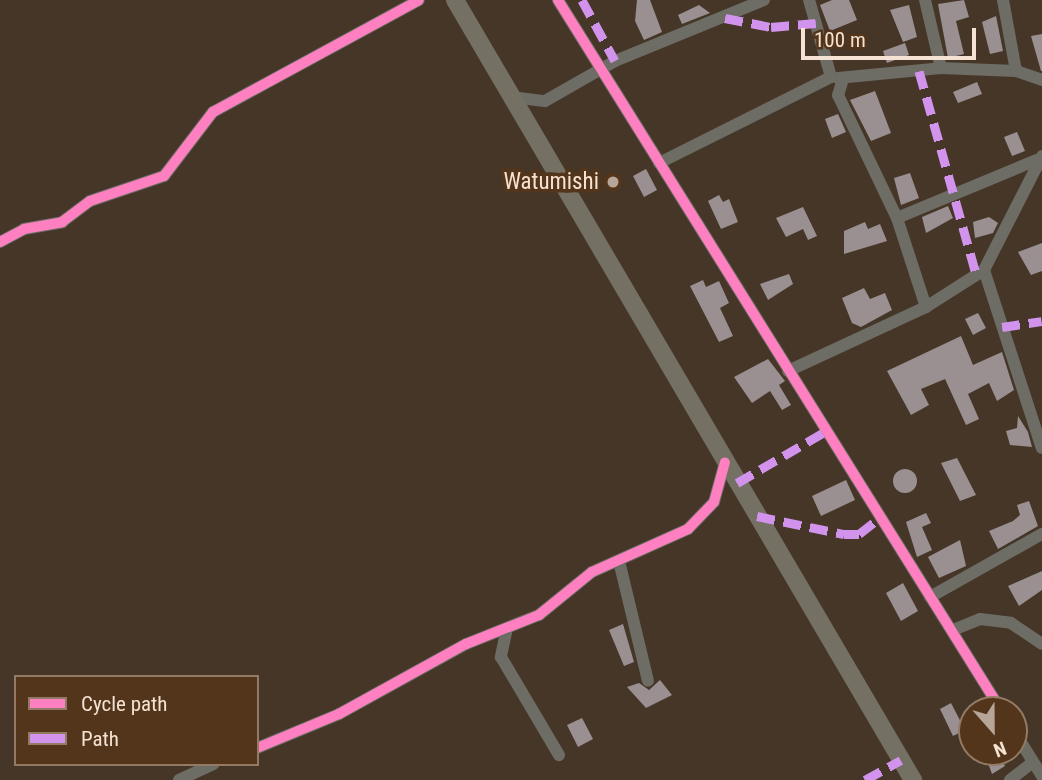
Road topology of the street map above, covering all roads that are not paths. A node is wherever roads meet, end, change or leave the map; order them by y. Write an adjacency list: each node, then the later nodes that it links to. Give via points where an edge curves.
1 (419, 0): 17 (street, via 213,112 164,176 90,201 62,222 24,229)
2 (455, 0): 13 (highway)
3 (558, 0): 9 (street)
4 (764, 0): 9 (street)
5 (808, 0): 11 (street)
6 (925, 0): 8 (street)
7 (1003, 0): 10 (street)
8 (941, 68): 10 (street); 11 (street)
9 (601, 69): 13 (street, via 545,101); 15 (street)
10 (1016, 71): 12 (street)
11 (837, 78): 15 (street); 16 (street, via 838,95)
12 (1042, 80)
13 (511, 97): 22 (highway)
14 (1039, 158): 16 (street); 18 (street, via 1003,243)
15 (660, 163): 20 (street)
16 (897, 218): 19 (street)
17 (0, 242)
18 (984, 270): 19 (street); 21 (street)
19 (926, 307): 20 (street)
20 (788, 371): 25 (street)
21 (1042, 448)
22 (725, 462): 24 (street, via 715,502 701,519); 37 (highway)
23 (1042, 534): 25 (street)
24 (619, 561): 26 (street, via 588,575 550,610); 29 (street)
25 (930, 597): 27 (street)
26 (507, 628): 31 (street); 33 (street, via 501,657)
27 (953, 630): 28 (street, via 980,619 1011,623); 30 (street)
28 (1042, 645)
29 (648, 681)
30 (993, 696)
31 (259, 747)
32 (1028, 752): 35 (street)
33 (559, 755)
34 (209, 766): 36 (street)
35 (1038, 767): 38 (street)
36 (179, 780)
37 (913, 780)
38 (1010, 780)

